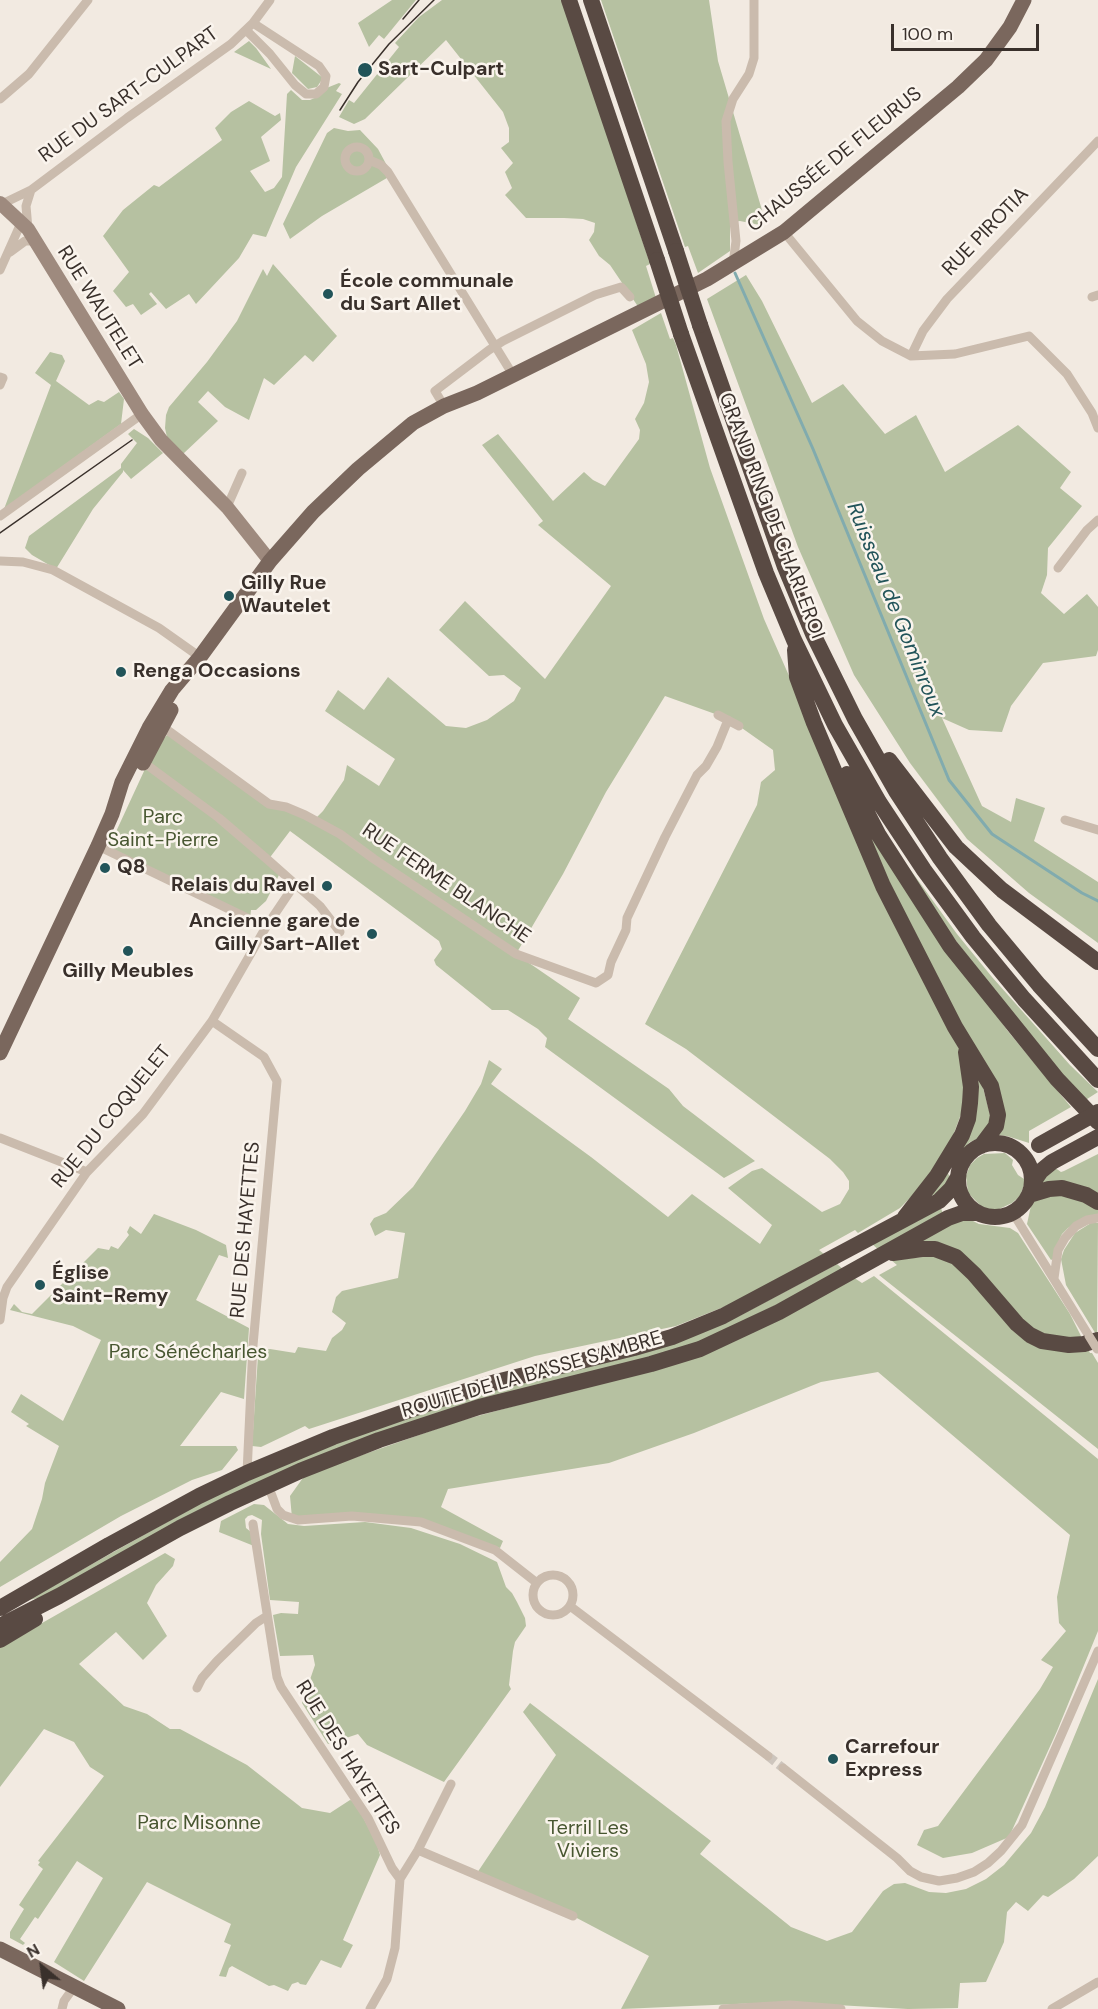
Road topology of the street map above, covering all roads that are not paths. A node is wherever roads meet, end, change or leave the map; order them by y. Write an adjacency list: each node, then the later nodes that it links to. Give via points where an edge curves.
1 (88, 0): 8 (street, via 29,74)
2 (270, 0): 7 (street, RUE DU SART-CULPART)
3 (569, 0): 36 (highway, GRAND RING DE CHARLEROI, bridge, via 740,503)
4 (591, 0): 40 (highway, GRAND RING DE CHARLEROI, bridge, via 785,567)
5 (754, 0): 16 (street, via 754,58 726,121 736,241)
6 (1024, 0): 14 (main road, CHAUSSÉE DE FLEURUS, via 986,60)
7 (249, 26): 7 (street, via 306,94 316,94 324,87 326,76 319,66); 11 (street, RUE DU SART-CULPART, via 231,44)
8 (0, 99)
9 (1098, 141): 20 (street, RUE PIROTIA, via 947,299 923,331)
10 (369, 160): 19 (street, via 388,172)
11 (31, 190): 12 (street, RUE DU SART-CULPART); 13 (street, via 26,206)
12 (1, 203): 13 (street, RUE WAUTELET)
13 (28, 231): 15 (street); 15 (street, via 25,241); 26 (street, RUE WAUTELET)
14 (784, 232): 16 (main road, CHAUSSÉE DE FLEURUS); 20 (street, via 857,321 882,341)
15 (8, 254): 17 (street)
16 (733, 264): 21 (main road, CHAUSSÉE DE FLEURUS)
17 (0, 270)
18 (630, 297): 19 (street, via 621,287 595,295)
19 (496, 347): 21 (street); 25 (street, via 435,391)
20 (911, 356): 27 (street, via 955,354 1029,336 1067,375)
21 (513, 375): 24 (main road, CHAUSSÉE DE FLEURUS)
22 (0, 377): 23 (street)
23 (0, 385)
24 (477, 393): 25 (main road, CHAUSSÉE DE FLEURUS); 28 (main road, CHAUSSÉE DE FLEURUS)
25 (444, 406): 28 (main road, CHAUSSÉE DE FLEURUS, via 413,423)
26 (142, 414): 30 (street, RUE WAUTELET, via 161,440); 31 (street)
27 (1098, 428)
28 (380, 451): 34 (main road, CHAUSSÉE DE FLEURUS, via 313,512)
29 (242, 473): 30 (street)
30 (227, 507): 34 (street)
31 (0, 516)
32 (1098, 520): 35 (street)
33 (1, 560): 37 (street, via 53,570 159,628)
34 (270, 561): 37 (main road, CHAUSSÉE DE FLEURUS)
35 (1058, 568)
36 (794, 640): 38 (highway); 57 (highway, GRAND RING DE CHARLEROI, via 835,725 924,870 1024,999)
37 (200, 657): 42 (main road, CHAUSSÉE DE FLEURUS, via 172,690)
38 (797, 677): 54 (highway, via 884,885); 59 (highway, via 878,834 950,946 1028,1044)
39 (718, 715): 41 (street)
40 (855, 718): 52 (highway, via 875,736 956,848 1002,890); 55 (highway, GRAND RING DE CHARLEROI, via 896,791 989,925)
41 (728, 720): 42 (street, RUE FERME BLANCHE, via 646,877 608,975 596,983 516,954 340,834 286,807 268,804); 43 (street)
42 (158, 723): 44 (main road, CHAUSSÉE DE FLEURUS); 45 (main road, CHAUSSÉE DE FLEURUS, via 122,782)
43 (740, 726)
44 (143, 762): 45 (main road, CHAUSSÉE DE FLEURUS); 49 (street, via 219,818)
45 (112, 814): 48 (main road, CHAUSSÉE DE FLEURUS)
46 (1065, 820): 47 (street)
47 (1098, 830)
48 (98, 846): 50 (street); 56 (main road, CHAUSSÉE DE FLEURUS)
49 (295, 884): 50 (street, RUE DU COQUELET); 51 (street, via 320,906)
50 (266, 927): 53 (street, RUE DU COQUELET)
51 (340, 932)
52 (1098, 962)
53 (212, 1021): 64 (street, RUE DU COQUELET, via 143,1114); 78 (street, RUE DES HAYETTES, via 264,1057 278,1088 253,1345)
54 (965, 1045): 62 (highway, via 991,1086 998,1115 996,1126); 71 (highway, via 971,1087 965,1127 937,1176)
55 (1098, 1049)
56 (0, 1053)
57 (1098, 1080)
58 (1098, 1112): 63 (highway, bridge, via 1039,1144)
59 (1098, 1122)
60 (0, 1137): 64 (street)
61 (1098, 1137): 66 (highway, via 1052,1162 1041,1171)
62 (981, 1146): 63 (highway, via 996,1143); 65 (highway, via 965,1158)
63 (1017, 1150): 66 (highway, via 1029,1165)
64 (87, 1172): 74 (street, RUE DU COQUELET)
65 (958, 1177): 68 (highway, via 962,1198); 71 (highway, ROUTE DE LA BASSE SAMBRE, via 939,1201)
66 (1030, 1190): 67 (highway, via 1062,1188); 69 (highway)
67 (1098, 1203)
68 (977, 1213): 69 (highway, via 988,1217); 72 (highway, ROUTE DE LA BASSE SAMBRE, via 948,1218)
69 (1013, 1213): 73 (street)
70 (1098, 1218): 73 (street, via 1076,1226 1065,1238 1058,1250)
71 (901, 1222): 78 (highway, ROUTE DE LA BASSE SAMBRE, via 758,1299 672,1337 447,1397 333,1437)
72 (883, 1254): 77 (highway, via 922,1249 946,1252 974,1274 1030,1335 1062,1344); 79 (highway, ROUTE DE LA BASSE SAMBRE, via 779,1312 700,1349 479,1407 352,1450)
73 (1054, 1278): 77 (street)
74 (4, 1286): 75 (street, RUE DU COQUELET)
75 (2, 1297): 76 (street, RUE DU COQUELET)
76 (0, 1320)
77 (1096, 1344)
78 (247, 1473): 81 (highway, ROUTE DE LA BASSE SAMBRE)
79 (268, 1485): 82 (highway, ROUTE DE LA BASSE SAMBRE); 83 (street, via 283,1515 298,1520 352,1516 421,1522 495,1550)
80 (253, 1524): 87 (street, RUE DES HAYETTES)
81 (86, 1558): 84 (highway); 86 (highway, ROUTE DE LA BASSE SAMBRE)
82 (110, 1567): 88 (highway, ROUTE DE LA BASSE SAMBRE); 89 (highway, via 66,1600)
83 (537, 1583): 85 (street, via 535,1601 542,1611 554,1614); 85 (street, via 548,1575 562,1576 572,1586)
84 (0, 1596)
85 (570, 1606): 92 (street)
86 (0, 1608)
87 (267, 1616): 91 (street, via 217,1661); 96 (street, RUE DES HAYETTES, via 280,1687 368,1818)
88 (0, 1626)
89 (0, 1640)
90 (1098, 1651): 93 (street, via 1022,1825 1001,1851 974,1872 939,1881 921,1877)
91 (197, 1688)
92 (768, 1756)
93 (783, 1768)
94 (451, 1784): 95 (street)
95 (418, 1850): 96 (street); 97 (street)
96 (400, 1879): 103 (street, via 395,1948 387,1979)
97 (573, 1916)
98 (0, 1949): 100 (main road)
99 (1098, 1982): 106 (street)
100 (74, 1987): 101 (street); 102 (main road)
101 (62, 2009)
102 (118, 2009)
103 (370, 2009)
104 (723, 2009): 105 (street, via 790,2005)
105 (841, 2009)
106 (1052, 2009)

